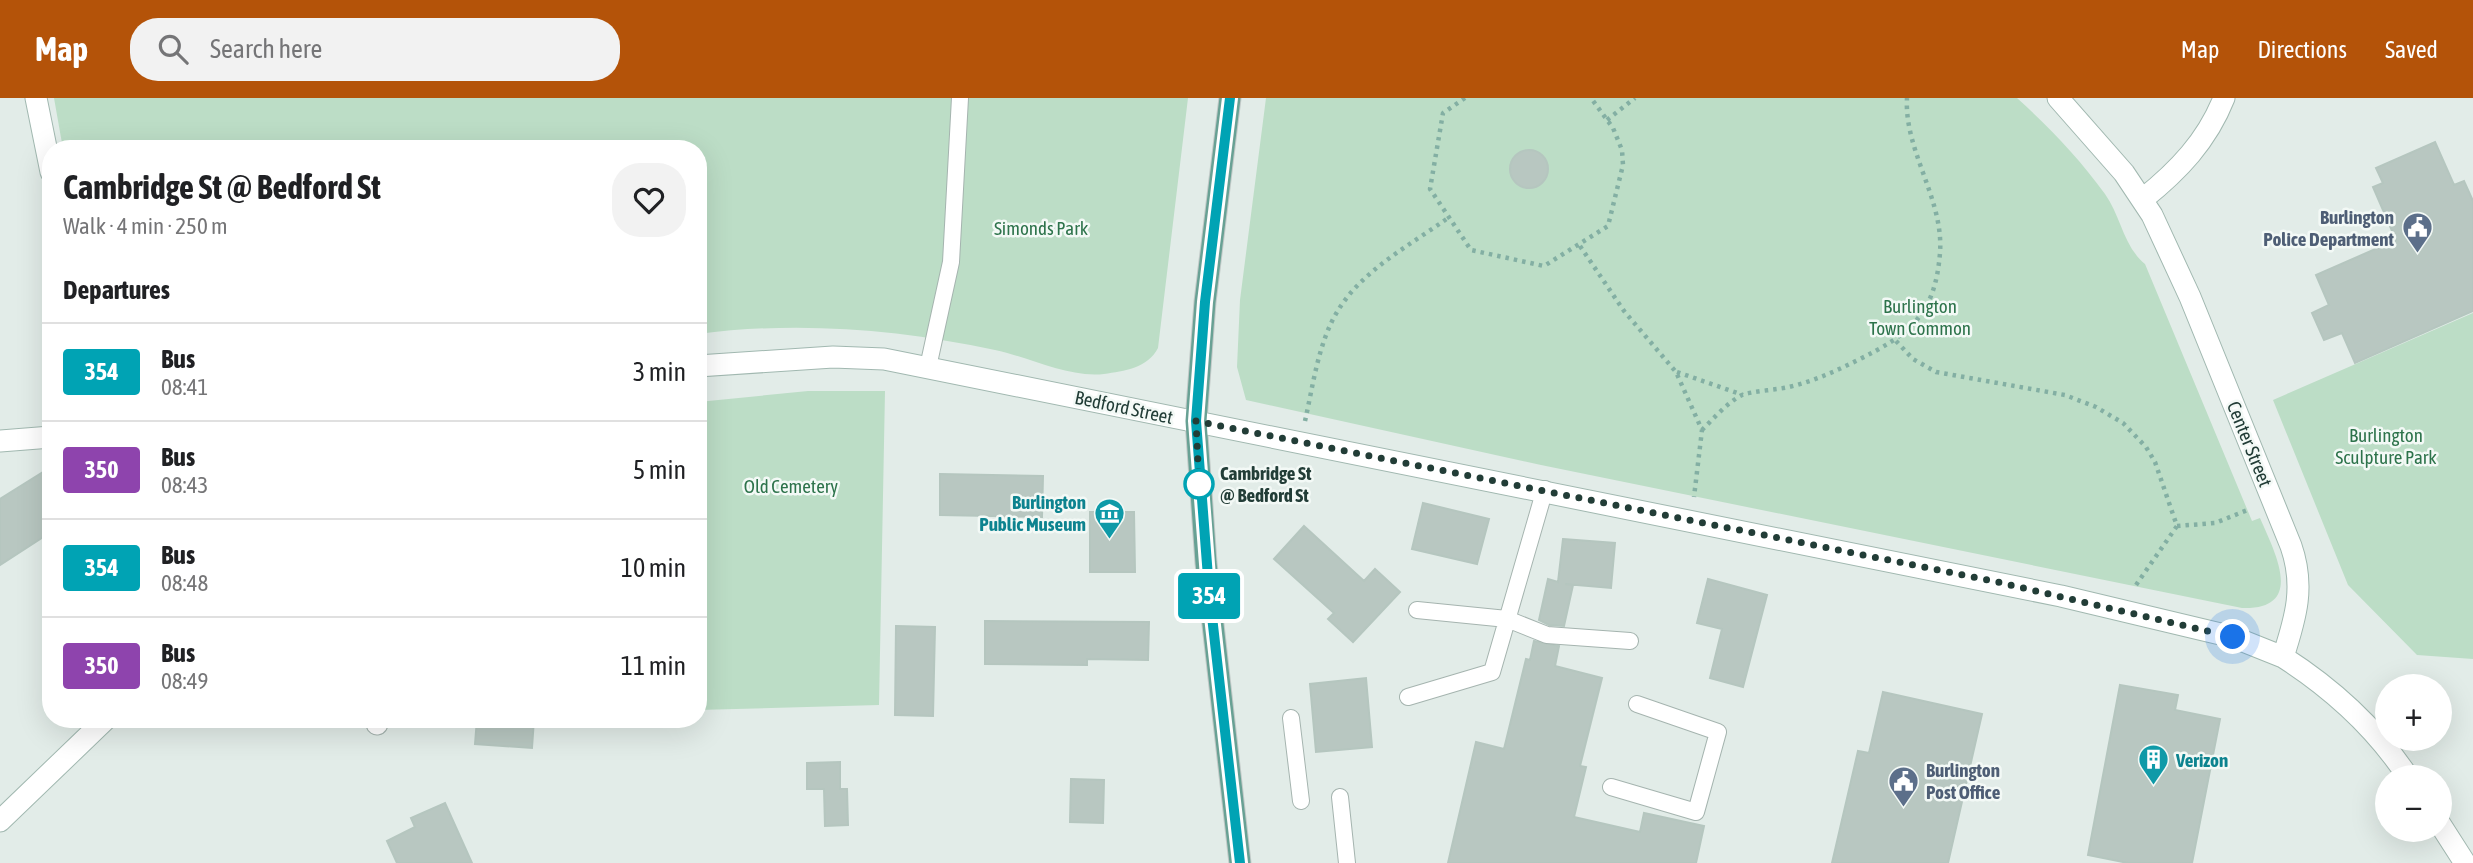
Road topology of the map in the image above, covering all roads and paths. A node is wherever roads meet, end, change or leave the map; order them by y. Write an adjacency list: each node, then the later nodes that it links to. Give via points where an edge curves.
1 (36, 98): 11 (main road)
2 (960, 98): 17 (lane, via 951,262)
3 (1230, 98): 20 (main road)
4 (1465, 98): 13 (path, via 1443,113 1430,185)
5 (1591, 98): 10 (path)
6 (1635, 98): 10 (path)
7 (1907, 98): 15 (path, via 1909,124 1936,215 1940,249 1928,304)
8 (2058, 98): 12 (main road, Center Street)
9 (2224, 98): 12 (main road, via 2190,157)
10 (1607, 120): 14 (path, via 1622,150 1618,188 1608,226)
11 (45, 140)
12 (2143, 200): 33 (main road, Center Street, via 2190,297 2297,564 2298,605)
13 (1448, 218): 14 (path, via 1473,251 1510,261 1544,266); 24 (path, via 1363,282 1336,313 1313,383)
14 (1580, 246): 18 (path, via 1624,311)
15 (1896, 341): 19 (path, via 1814,380); 28 (path, via 1913,359 1936,372 2065,395 2117,419 2155,461)
16 (707, 365): 17 (main road, Bedford Street, via 833,357)
17 (928, 367): 20 (main road, Bedford Street)
18 (1676, 372): 19 (path); 21 (path)
19 (1743, 395): 21 (path)
20 (1196, 421): 24 (main road, Bedford Street); 44 (main road, via 1209,590)
21 (1703, 430): 27 (path)
22 (42, 438): 23 (main road)
23 (0, 440)
24 (1301, 442): 25 (main road, Bedford Street)
25 (1545, 489): 27 (main road, Bedford Street); 31 (lane)
26 (2253, 508): 28 (path, via 2214,523)
27 (1689, 519): 33 (main road, Bedford Street, via 2131,611 2233,637)
28 (2176, 526): 29 (path)
29 (2136, 585)
30 (1417, 610): 31 (lane)
31 (1507, 619): 32 (lane, via 1547,635); 34 (lane, via 1492,672)
32 (1630, 640)
33 (2283, 657): 38 (main road, via 2337,695)
34 (1408, 697)
35 (1637, 704): 39 (lane, via 1718,732 1696,812)
36 (1291, 718): 41 (lane)
37 (97, 728): 42 (main road)
38 (2400, 765)
39 (1611, 787)
40 (1340, 797): 45 (lane)
41 (1301, 802)
42 (0, 821)
43 (2452, 842): 46 (main road)
44 (1240, 863)
45 (1347, 863)
46 (2465, 863)

